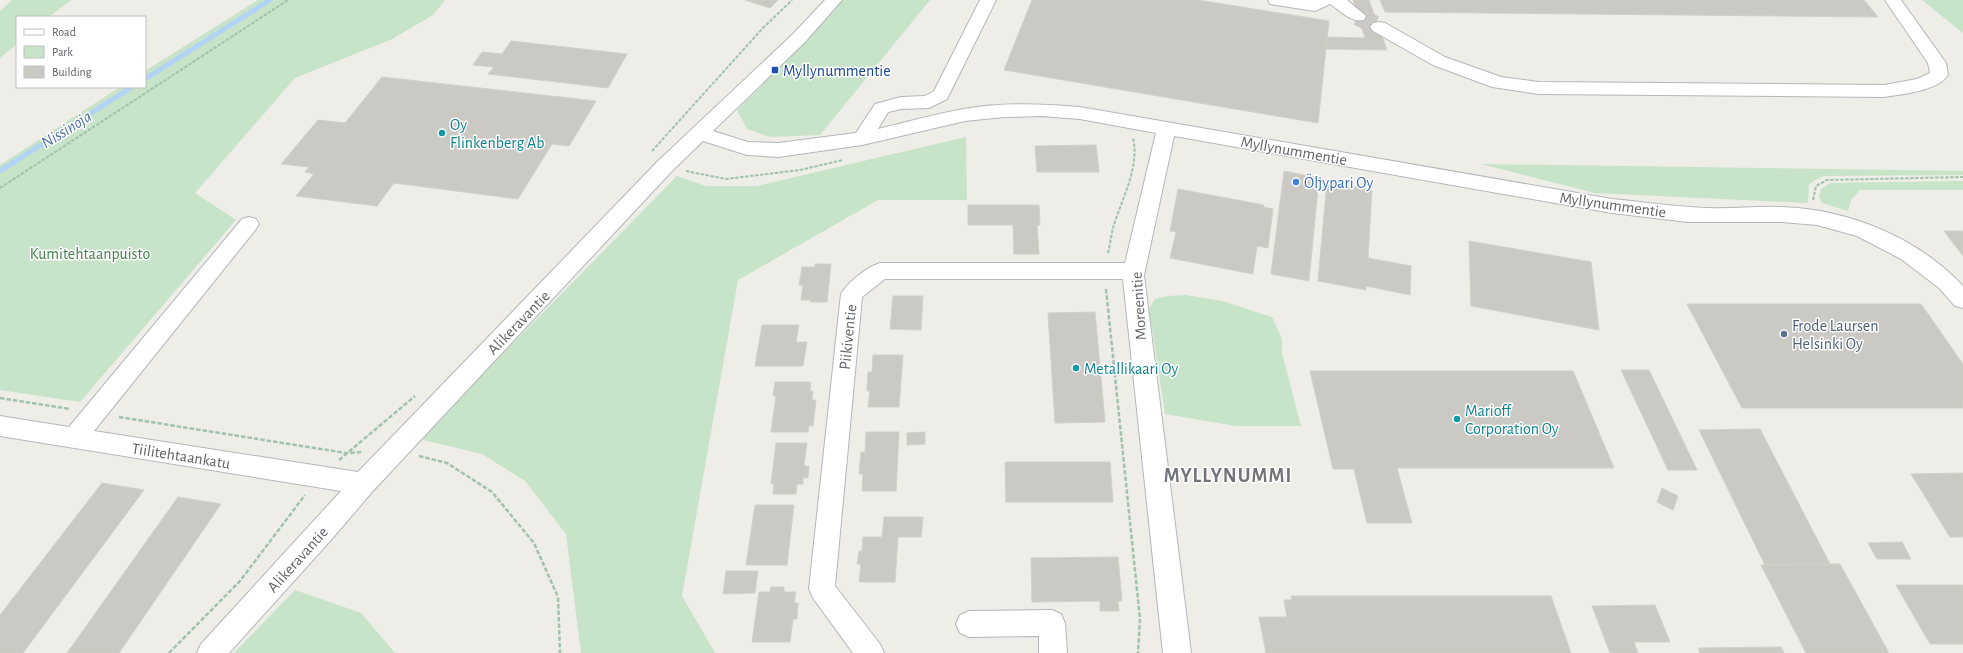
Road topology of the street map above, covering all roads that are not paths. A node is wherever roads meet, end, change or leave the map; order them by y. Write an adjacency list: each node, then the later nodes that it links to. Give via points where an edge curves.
1 (834, 0): 8 (street, Alikeravantie, via 799,38)
2 (988, 0): 10 (street, via 942,94 929,102 901,103 882,108)
3 (1276, 0): 5 (street, via 1315,6)
4 (1893, 0): 7 (street, via 1937,63 1940,75 1922,84 1884,91 1539,88 1498,82 1439,61)
5 (1324, 1): 6 (street)
6 (1358, 16)
7 (1379, 27)
8 (699, 133): 10 (street, Myllynummentie, via 747,148 778,150); 16 (street, Alikeravantie)
9 (1164, 135): 10 (street, Myllynummentie, via 1080,113 1004,110 964,115); 12 (street, Moreenitie); 13 (street, Myllynummentie, via 1612,206 1700,215 1766,214 1819,218 1870,233 1906,252 1932,269)
10 (862, 139)
11 (249, 224): 15 (street)
12 (1134, 271): 19 (street, Piikiventie, via 880,271 852,294 822,589); 21 (street, Moreenitie)
13 (1963, 300)
14 (0, 426): 15 (street, Tiilitehtaankatu)
15 (74, 438): 16 (street, Tiilitehtaankatu)
16 (363, 484): 18 (street, Alikeravantie)
17 (969, 624): 20 (street, via 1052,623)
18 (211, 653)
19 (870, 653)
20 (1053, 653)
21 (1177, 653)

